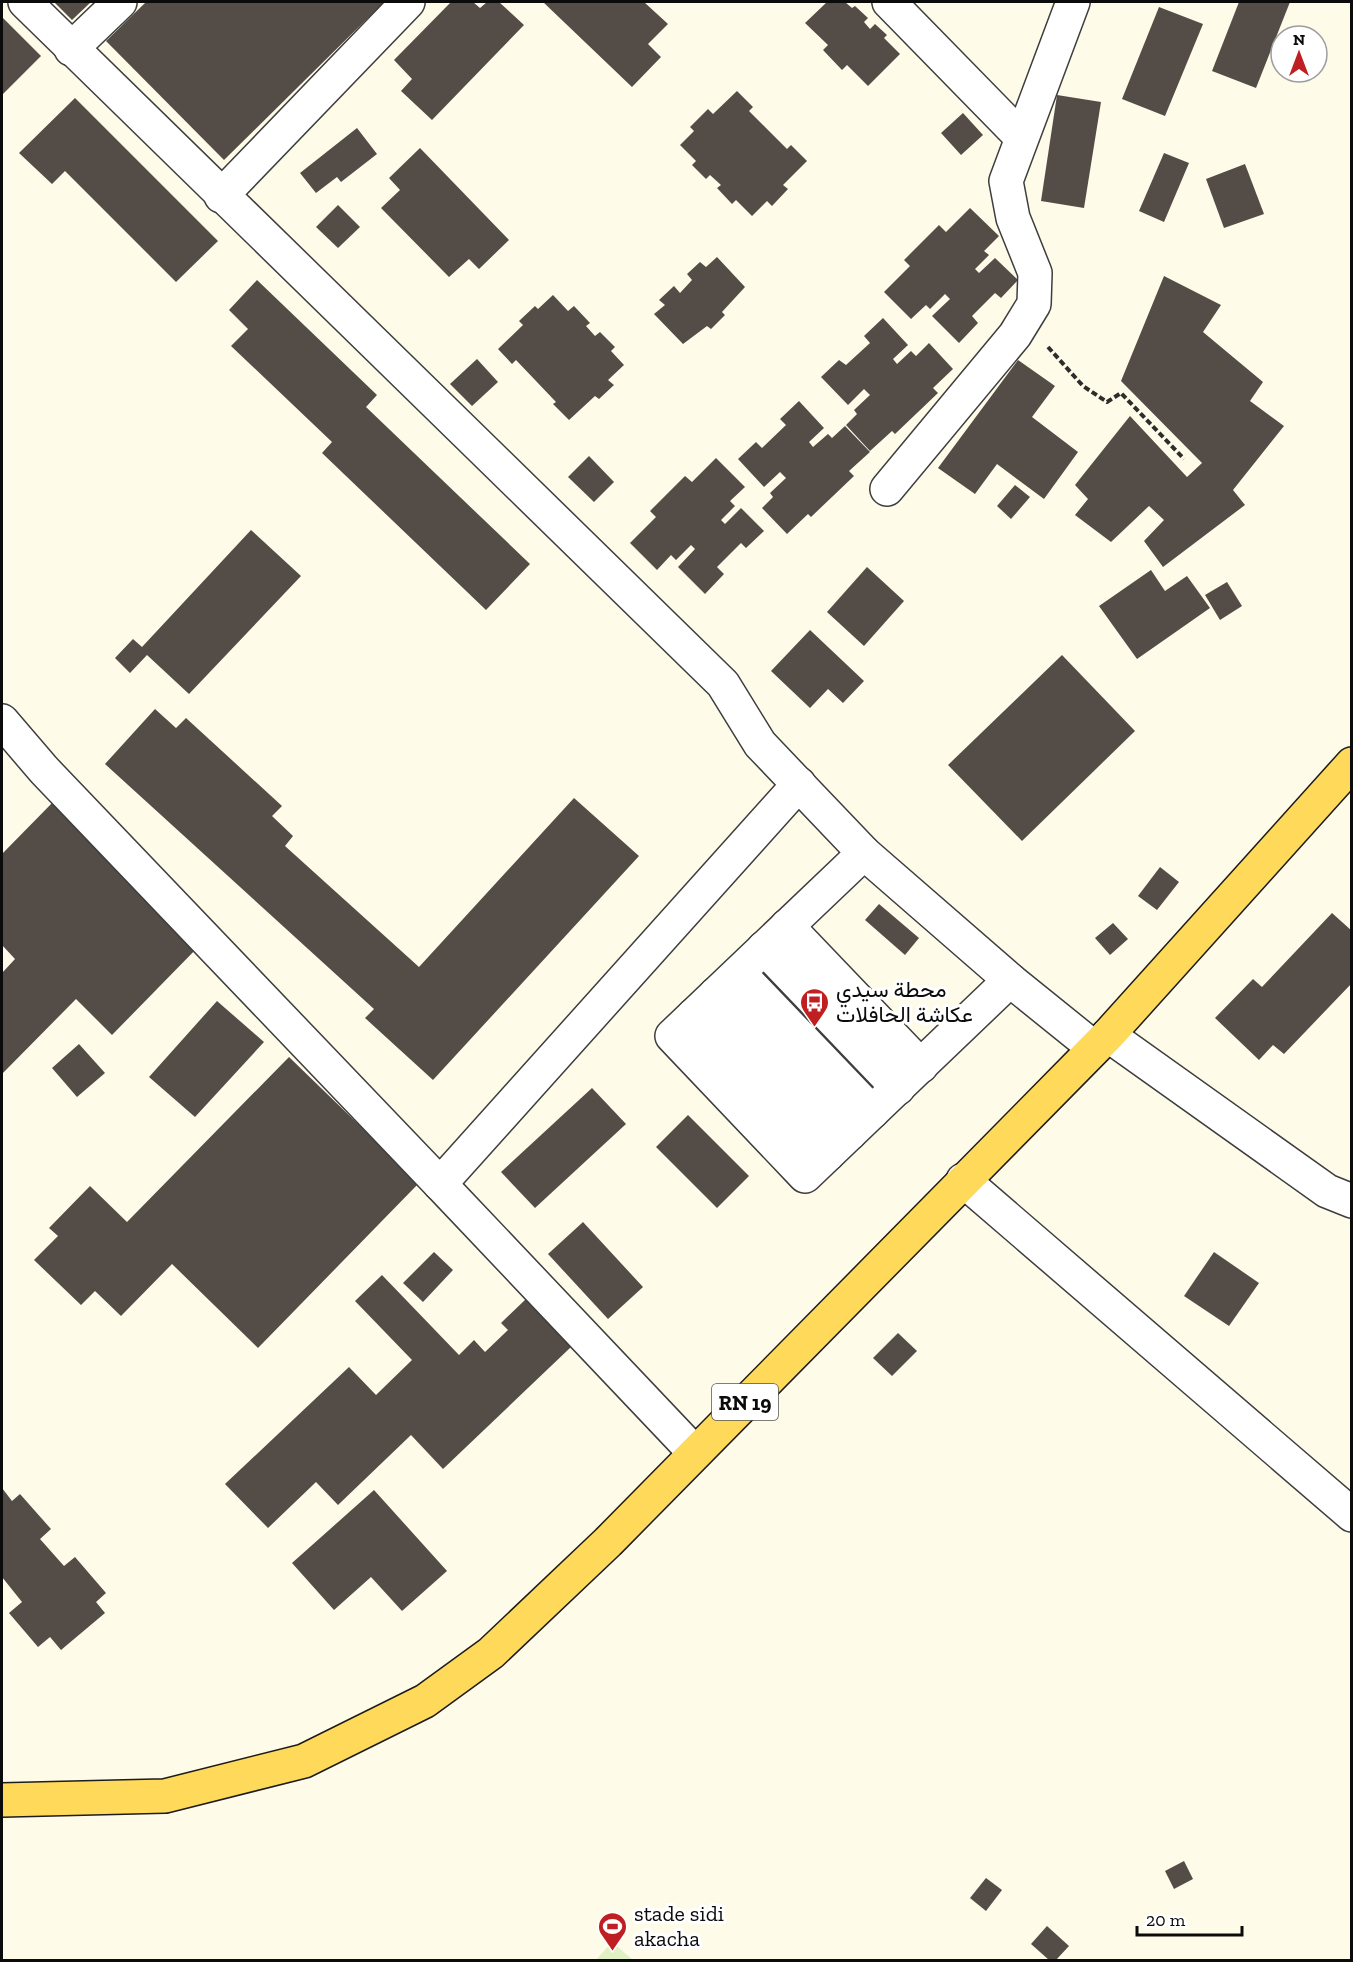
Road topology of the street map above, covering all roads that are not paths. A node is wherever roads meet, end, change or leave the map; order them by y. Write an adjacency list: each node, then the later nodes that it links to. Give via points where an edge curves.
1 (25, 2): 6 (street)
2 (120, 2): 6 (street)
3 (408, 2): 8 (street)
4 (889, 2): 7 (street)
5 (1073, 2): 7 (street)
6 (71, 49): 8 (street)
7 (1021, 137): 9 (street, via 1006,181 1013,218 1035,273 1034,304 1015,335)
8 (221, 196): 12 (street, via 723,684 760,744)
9 (887, 489)
10 (2, 721): 23 (street, via 44,770)
11 (1352, 764): 18 (main road, RN 19)
12 (799, 784): 13 (street); 23 (street)
13 (864, 853): 14 (street); 16 (street)
14 (787, 926): 15 (street); 19 (street)
15 (764, 948): 17 (street); 20 (street)
16 (1010, 980): 18 (street); 19 (street)
17 (716, 994): 21 (street); 21 (street, via 672,1036 806,1176)
18 (1100, 1041): 22 (main road, RN 19); 24 (street, via 1327,1191)
19 (921, 1065): 20 (street)
20 (898, 1088): 21 (street)
21 (850, 1133)
22 (963, 1180): 25 (main road, RN 19); 26 (street)
23 (440, 1184): 25 (street)
24 (1352, 1201)
25 (695, 1454): 27 (main road, RN 19, via 491,1653 425,1701 360,1735 304,1761 165,1796)
26 (1352, 1515)
27 (2, 1800)

